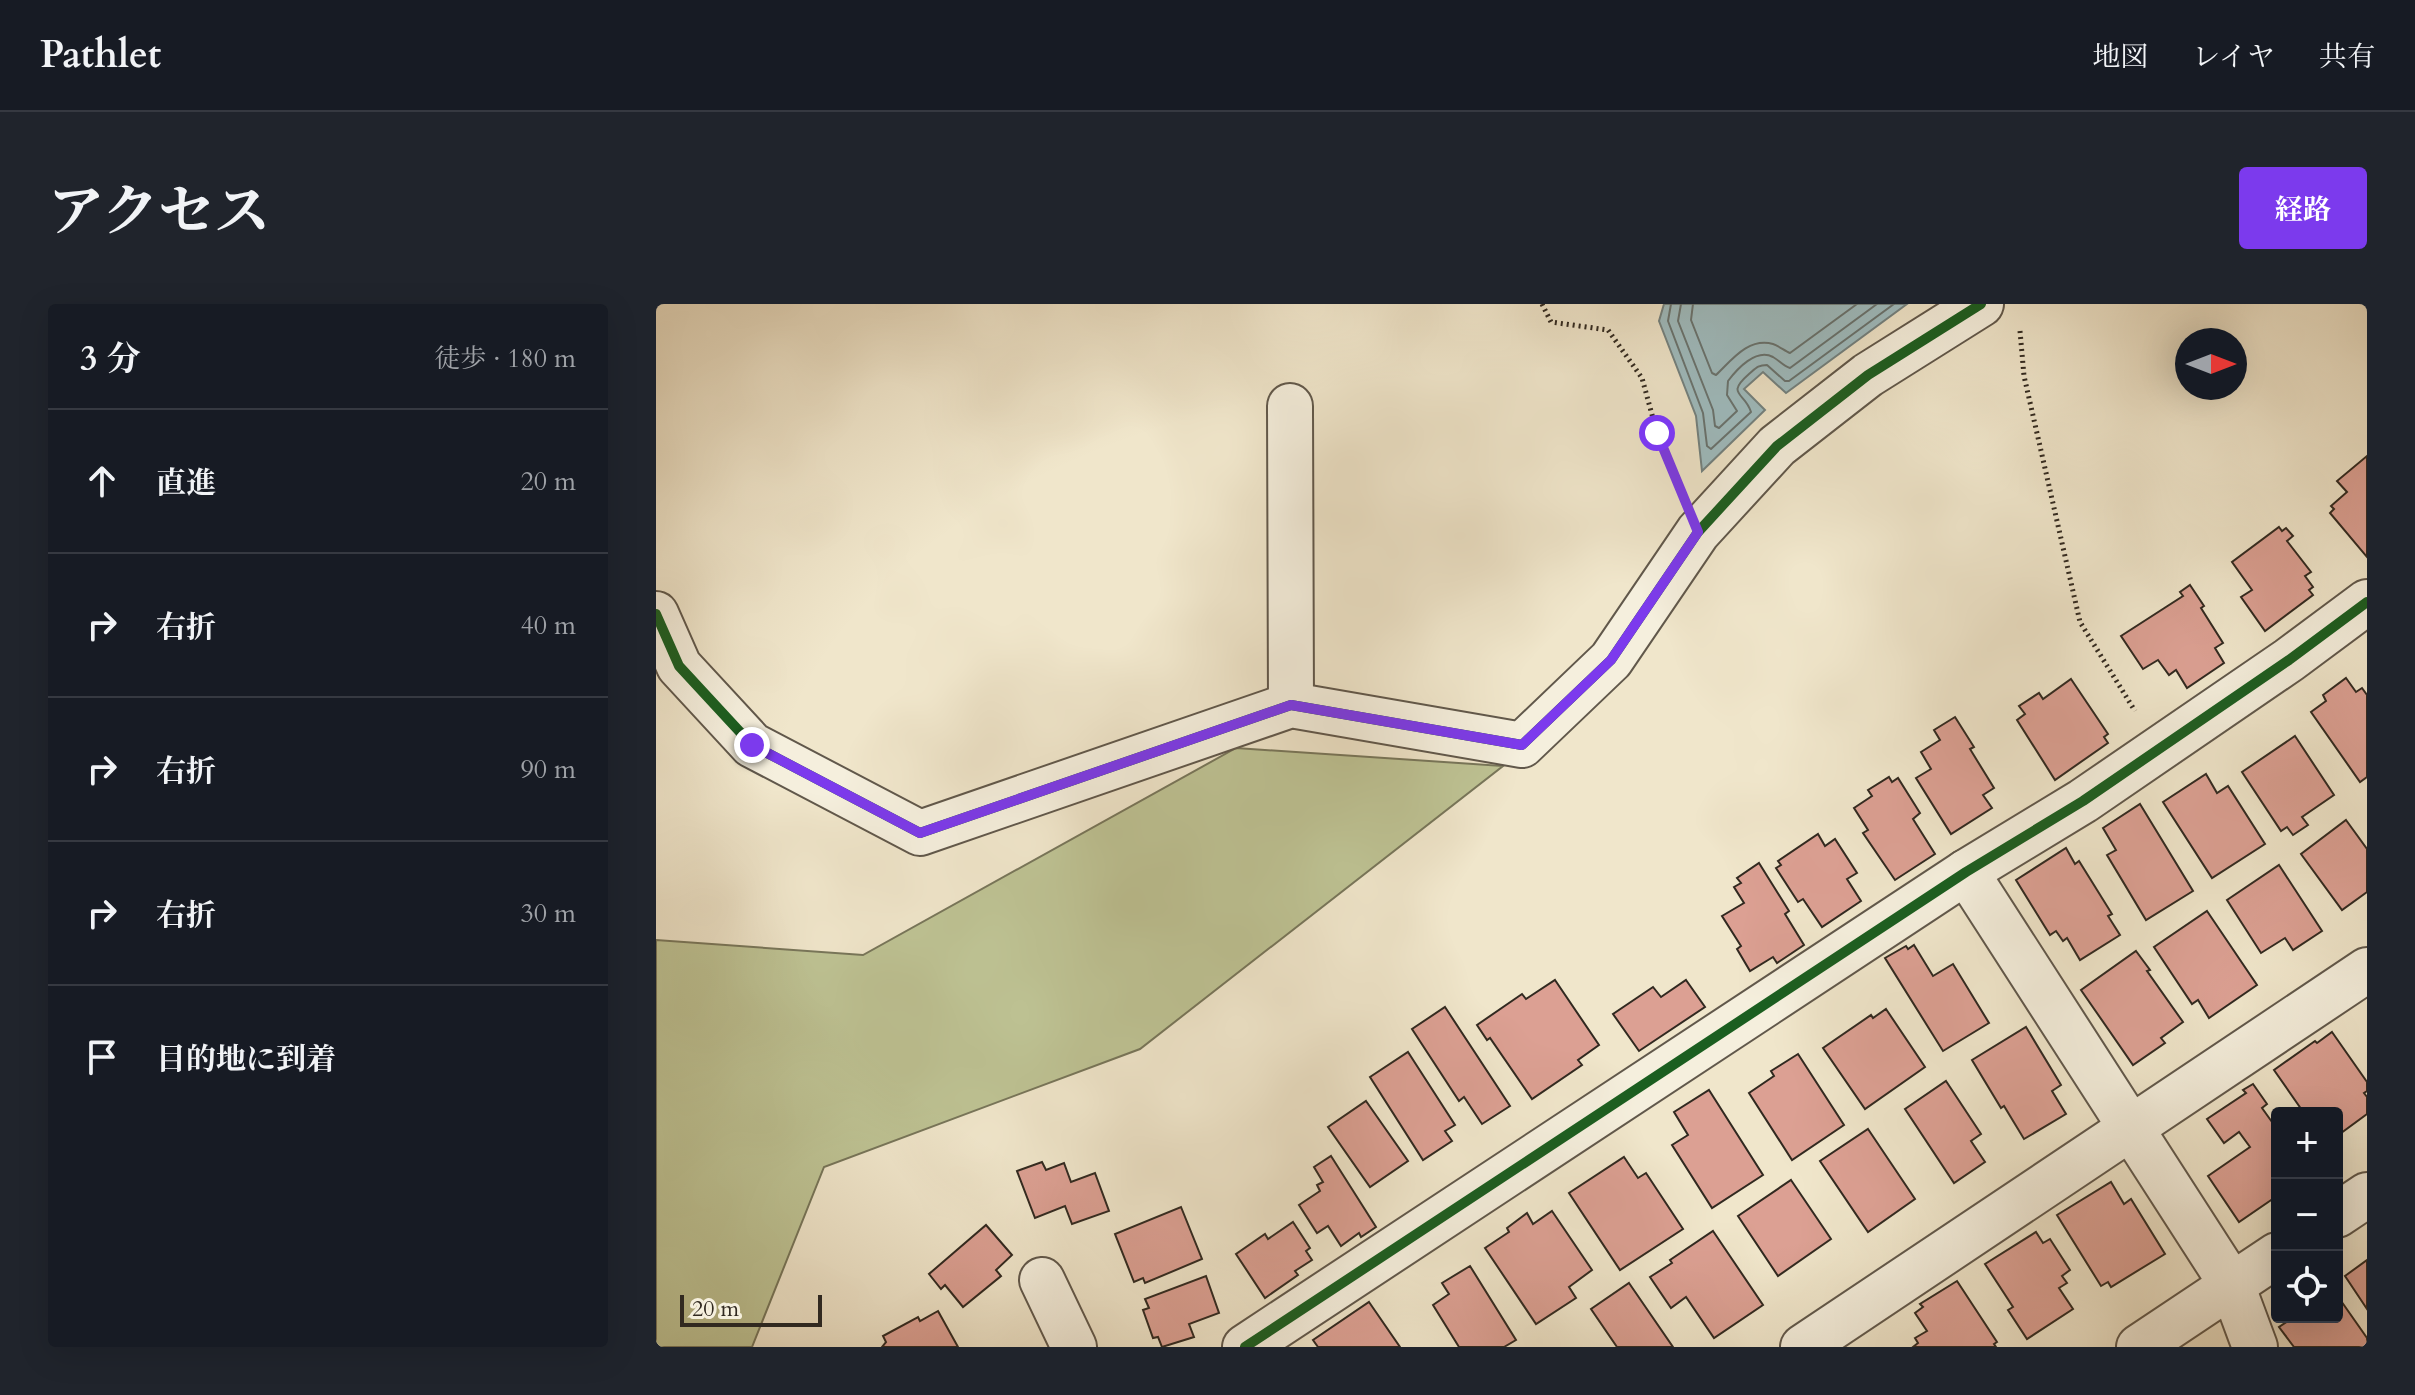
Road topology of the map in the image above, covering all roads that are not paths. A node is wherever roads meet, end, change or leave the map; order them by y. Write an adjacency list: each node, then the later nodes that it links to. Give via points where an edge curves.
1 (2000, 311): 5 (street, via 1868,375 1777,446 1698,532 1611,660 1522,745)
2 (1290, 406): 5 (street)
3 (2367, 602): 6 (street, via 2083,801)
4 (656, 614): 5 (street, via 679,666 752,745 920,833)
5 (1291, 705)
6 (1966, 872): 8 (street); 14 (street)
7 (2367, 970): 8 (street)
8 (2129, 1128): 13 (street); 16 (street)
9 (2367, 1195): 10 (street)
10 (2343, 1211)
11 (2271, 1259): 13 (street)
12 (1042, 1280): 15 (street)
13 (2232, 1285): 17 (street); 18 (street)
14 (1257, 1344)
15 (1074, 1347)
16 (1803, 1347)
17 (2139, 1347)
18 (2255, 1347)

